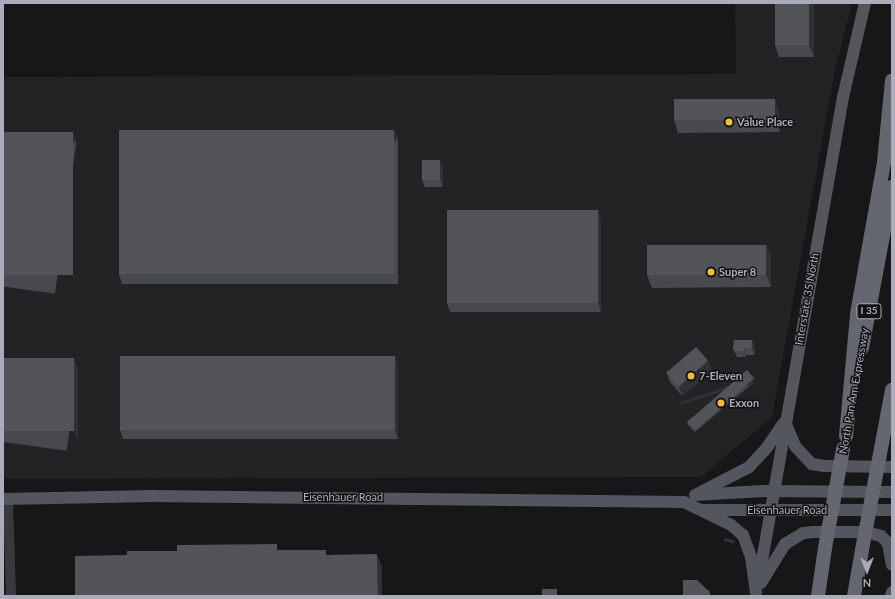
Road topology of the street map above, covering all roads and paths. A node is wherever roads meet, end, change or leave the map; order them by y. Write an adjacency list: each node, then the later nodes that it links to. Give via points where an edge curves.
1 (865, 3): 5 (main road, Interstate 35 North, via 844,93)
2 (892, 80): 6 (highway, via 884,162 857,314)
3 (892, 187): 6 (highway, North Pan Am Expressway / I 35)
4 (892, 390): 23 (highway, bridge)
5 (785, 422): 7 (main road, via 795,446 812,464); 8 (main road, Interstate 35 North); 10 (main road, via 766,449 749,467)
6 (844, 443): 16 (highway, North Pan Am Expressway / I 35, bridge)
7 (892, 467)
8 (774, 491): 9 (main road, Eisenhauer Road); 10 (main road, Eisenhauer Road); 14 (main road, Interstate 35 North)
9 (892, 492)
10 (695, 495): 12 (main road, Eisenhauer Road)
11 (6, 499): 12 (main road, Eisenhauer Road, via 161,496); 20 (street)
12 (684, 502): 13 (main road, Eisenhauer Road)
13 (700, 510): 14 (main road, Eisenhauer Road); 19 (main road, via 731,525 743,535 751,557)
14 (771, 510): 15 (main road, Eisenhauer Road); 19 (main road, Interstate 35 North)
15 (892, 510)
16 (824, 555): 21 (highway); 22 (highway, North Pan Am Expressway / I 35)
17 (892, 565): 19 (main road, via 888,543 881,536 867,532 803,533 785,544 777,554)
18 (892, 592): 24 (main road)
19 (756, 595)
20 (11, 596)
21 (813, 596)
22 (818, 596)
23 (854, 596)
24 (891, 596)

